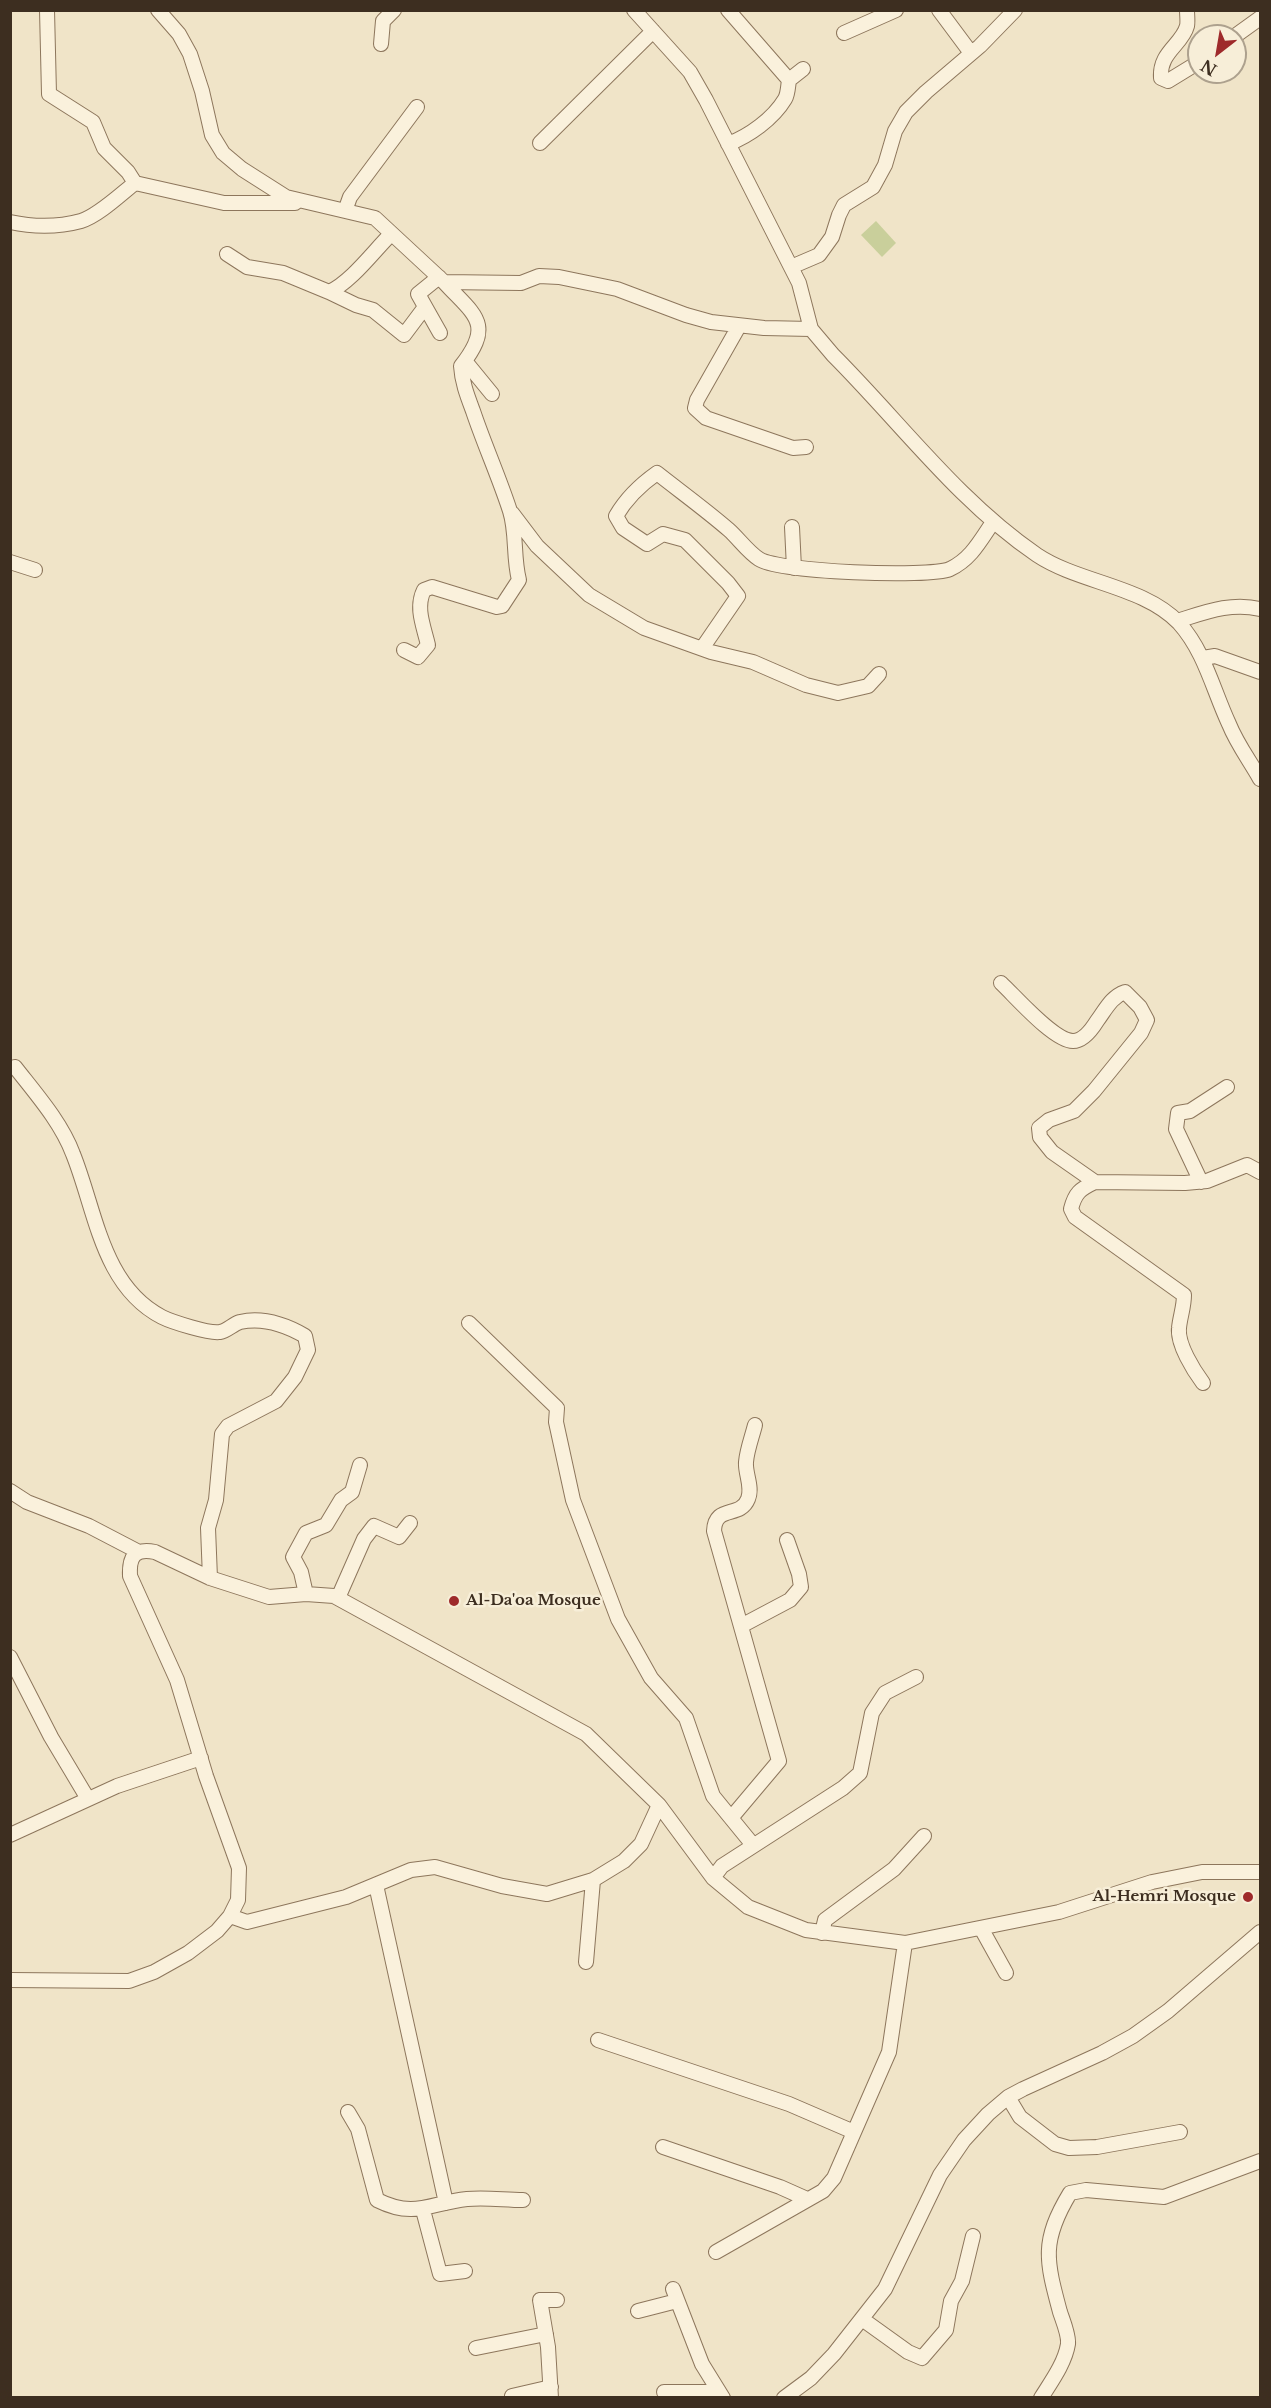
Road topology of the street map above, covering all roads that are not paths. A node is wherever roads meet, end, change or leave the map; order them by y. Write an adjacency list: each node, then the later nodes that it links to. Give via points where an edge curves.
1 (47, 10): 22 (street, via 49,94 93,122 104,148)
2 (158, 10): 23 (street, via 190,54 212,135 224,153 286,197)
3 (394, 10): 14 (street, via 383,21)
4 (634, 10): 12 (street)
5 (728, 10): 18 (street)
6 (896, 10): 13 (street)
7 (939, 10): 15 (street)
8 (1015, 10): 15 (street)
9 (1260, 18): 11 (street)
10 (1187, 26): 17 (street, via 1160,68 1161,78 1168,81)
11 (1247, 27)
12 (653, 31): 20 (street); 21 (street, via 690,72)
13 (844, 33)
14 (381, 44)
15 (971, 53): 28 (street, via 906,112 873,187 844,205 832,237 819,255)
16 (803, 69): 18 (street)
17 (1187, 69)
18 (789, 80): 21 (street, via 786,98 767,119 746,137)
19 (417, 107): 24 (street, via 350,197)
20 (540, 143)
21 (728, 144): 28 (street)
22 (135, 183): 23 (street, via 224,203); 25 (street, via 82,221 31,226)
23 (309, 203): 24 (street)
24 (345, 212): 26 (street, via 375,218)
25 (10, 222)
26 (391, 234): 29 (street); 30 (street, via 346,283)
27 (227, 254): 30 (street, via 247,267 283,273)
28 (791, 267): 33 (street, via 799,282)
29 (442, 280): 31 (street, via 418,294); 32 (street, via 511,283 539,276 559,277 617,289 686,315); 35 (street, via 477,316 480,331)
30 (329, 292): 31 (street, via 373,310 404,335)
31 (425, 307): 34 (street)
32 (739, 326): 33 (street); 37 (street, via 695,408 706,418 793,448)
33 (811, 329): 39 (street)
34 (440, 333)
35 (465, 361): 36 (street); 38 (street, via 461,366 462,380)
36 (492, 394)
37 (806, 447)
38 (511, 513): 46 (street, via 537,546 589,595 644,628); 47 (street, via 519,580 502,606 497,608 432,587 424,590 419,611 428,645 418,657)
39 (993, 522): 42 (street, via 969,558 948,569 926,574); 45 (street, via 1039,556 1144,600)
40 (792, 526): 42 (street)
41 (10, 562): 43 (street)
42 (794, 568): 46 (street, via 759,559 724,525 657,473 640,484 616,516 623,528 647,543 663,534 685,540 738,596)
43 (35, 570)
44 (1260, 609): 45 (street, via 1244,605 1217,608)
45 (1177, 621): 48 (street)
46 (702, 647): 50 (street, via 838,693 868,686)
47 (404, 650)
48 (1203, 658): 49 (street, via 1215,656); 51 (street, via 1230,728)
49 (1260, 672)
50 (879, 674)
51 (1260, 779)
52 (1001, 983): 56 (street, via 1057,1035 1071,1041 1080,1040 1092,1029 1114,996 1125,992 1140,1007 1146,1020 1142,1033 1094,1091 1074,1111 1039,1128 1040,1137 1052,1152)
53 (15, 1067): 66 (street, via 48,1110 73,1152 114,1269 135,1298 163,1318 200,1329 219,1332 238,1322 259,1320 292,1328 305,1336 308,1350 295,1377 276,1401 228,1426 222,1434 216,1500 208,1528)
54 (1227, 1087): 57 (street, via 1190,1111 1178,1113 1176,1129)
55 (1260, 1172): 57 (street, via 1247,1165)
56 (1095, 1182): 57 (street); 59 (street, via 1079,1189 1074,1197 1071,1209 1075,1217 1184,1295 1178,1330 1193,1370)
57 (1201, 1182)
58 (469, 1323): 75 (street, via 557,1408 556,1422 573,1500 618,1618 651,1678 686,1718 714,1796)
59 (1203, 1383)
60 (755, 1425): 69 (street, via 746,1462 748,1501 719,1516 714,1531)
61 (360, 1465): 67 (street, via 352,1492 341,1500 326,1525 306,1533 293,1557)
62 (10, 1491): 65 (street)
63 (410, 1523): 68 (street, via 399,1537 374,1526 364,1539)
64 (787, 1540): 69 (street, via 801,1587 790,1600)
65 (137, 1551): 66 (street, via 155,1552); 72 (street, via 129,1563 130,1576 177,1680)
66 (210, 1578): 67 (street, via 269,1597)
67 (306, 1594): 68 (street)
68 (338, 1598): 74 (street, via 586,1734)
69 (741, 1626): 75 (street, via 779,1761)
70 (10, 1656): 73 (street)
71 (916, 1677): 78 (street, via 885,1693 872,1713 860,1773)
72 (201, 1758): 73 (street); 83 (street, via 239,1868 238,1900)
73 (88, 1799): 76 (street)
74 (659, 1805): 80 (street); 81 (street, via 641,1844 624,1861)
75 (731, 1818): 78 (street)
76 (10, 1835)
77 (924, 1836): 86 (street, via 894,1869 825,1920)
78 (753, 1845): 80 (street, via 722,1866)
79 (1260, 1872): 84 (street, via 1203,1872 1152,1882 1059,1912)
80 (713, 1878): 86 (street, via 748,1907)
81 (593, 1880): 82 (street, via 547,1894 435,1867 411,1870); 88 (street)
82 (376, 1885): 83 (street, via 346,1897 247,1922); 100 (street)
83 (230, 1916): 90 (street, via 188,1953 129,1981)
84 (981, 1928): 87 (street); 89 (street)
85 (1260, 1932): 92 (street, via 1133,2036)
86 (822, 1933): 87 (street)
87 (906, 1943): 94 (street, via 889,2052)
88 (586, 1962)
89 (1006, 1973)
90 (10, 1980)
91 (598, 2040): 94 (street, via 789,2104)
92 (1008, 2097): 95 (street, via 1020,2117 1055,2144 1069,2148 1097,2147); 107 (street, via 964,2140 940,2175 885,2289)
93 (348, 2112): 101 (street, via 358,2129 377,2200)
94 (854, 2132): 98 (street, via 834,2178)
95 (1180, 2132)
96 (663, 2147): 98 (street)
97 (1260, 2161): 115 (street, via 1164,2197 1086,2190 1070,2193 1057,2214 1049,2240 1050,2278 1068,2342 1056,2374)
98 (807, 2199): 103 (street)
99 (523, 2200): 100 (street, via 469,2199)
100 (446, 2203): 101 (street)
101 (423, 2210): 104 (street, via 440,2274)
102 (973, 2236): 107 (street, via 962,2281 951,2301 946,2330 922,2358)
103 (717, 2252)
104 (465, 2271)
105 (557, 2300): 108 (street, via 540,2300)
106 (638, 2311): 112 (street, via 675,2295 702,2364)
107 (862, 2319): 114 (street, via 811,2379)
108 (546, 2334): 109 (street); 110 (street)
109 (476, 2348)
110 (551, 2392): 113 (street)
111 (664, 2392): 112 (street)
112 (721, 2395)
113 (512, 2396)
114 (784, 2397)
115 (1041, 2397)

